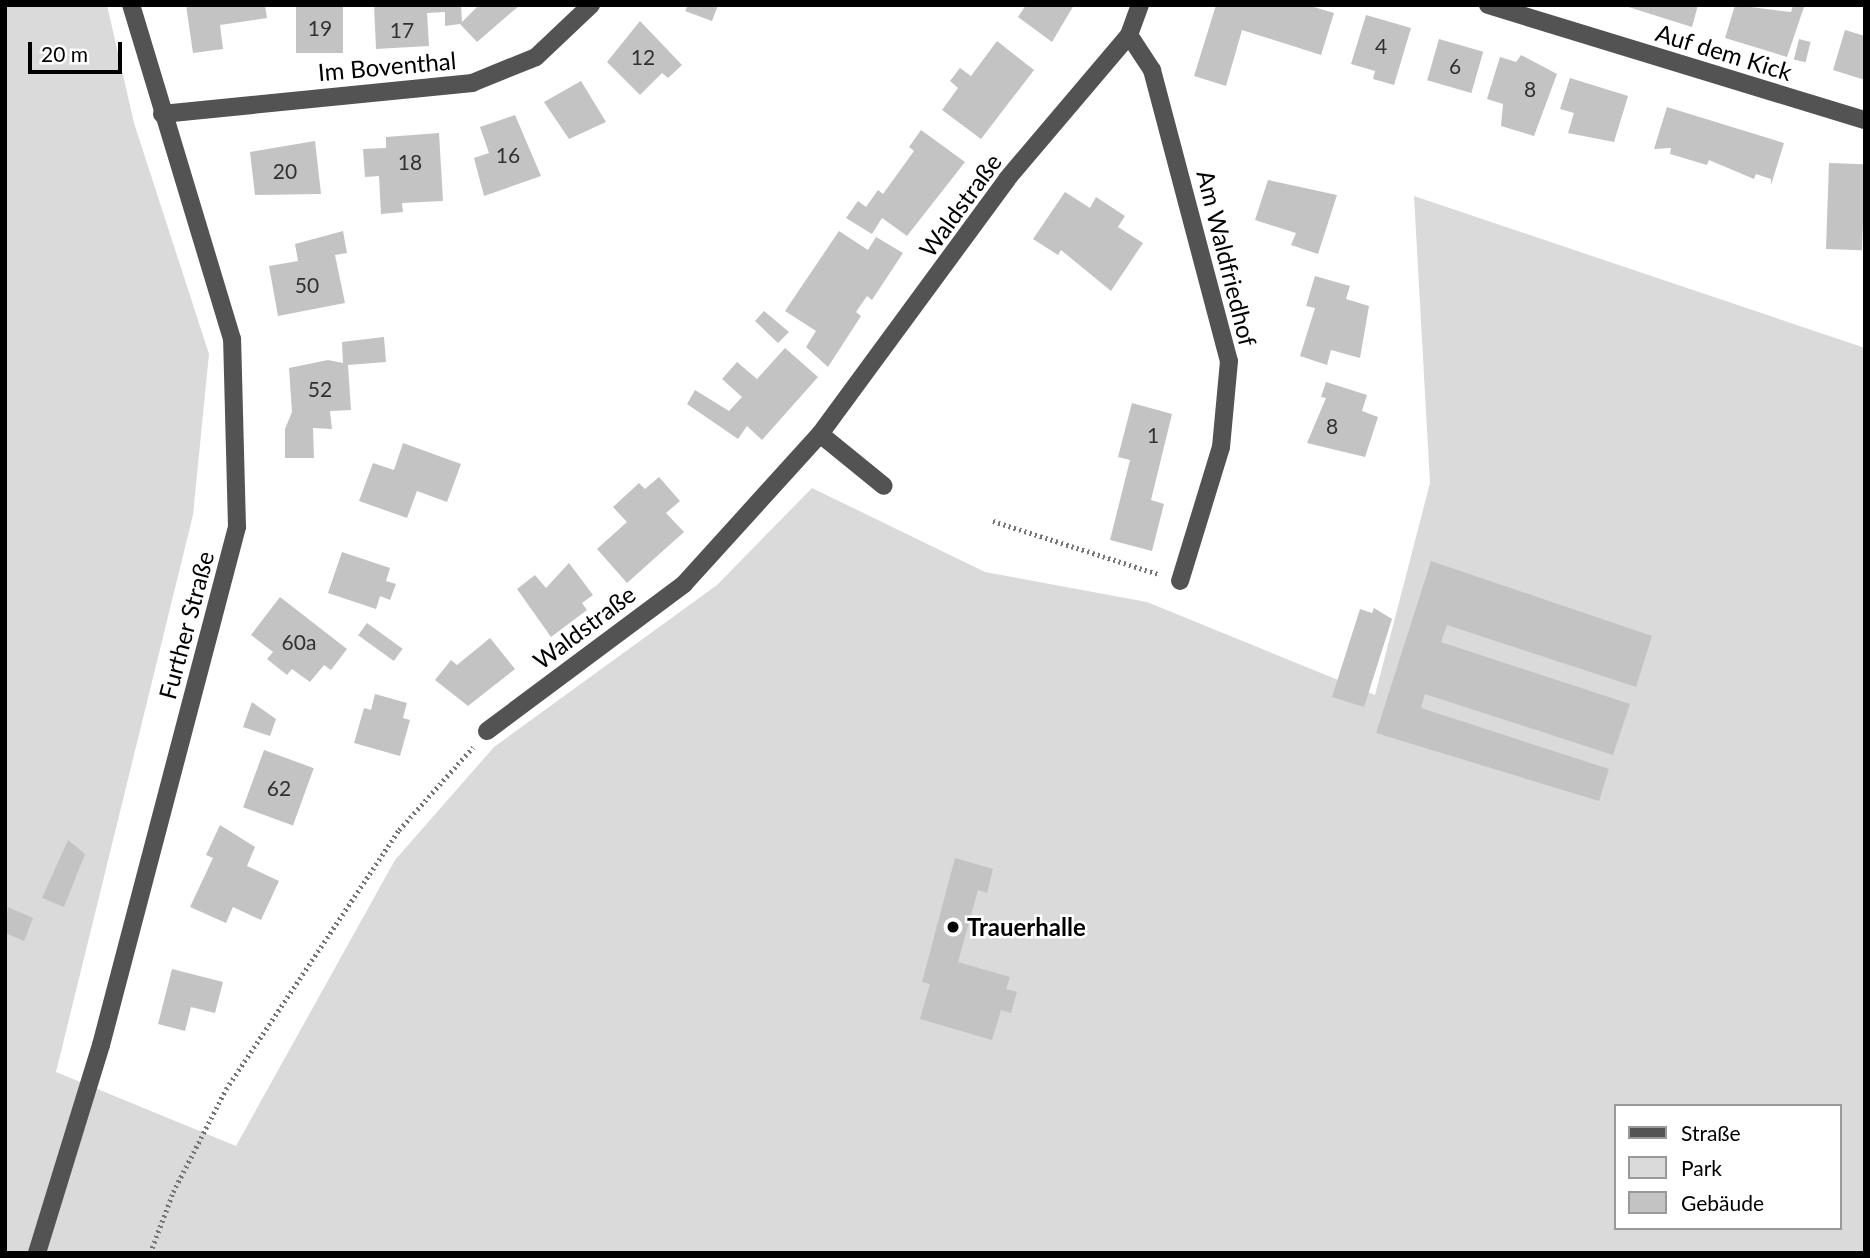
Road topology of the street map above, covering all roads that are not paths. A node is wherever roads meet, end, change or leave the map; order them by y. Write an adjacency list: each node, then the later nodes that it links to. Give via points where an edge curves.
1 (131, 5): 6 (street, Further Straße)
2 (591, 5): 6 (street, Im Boventhal, via 536,57 472,83)
3 (1140, 5): 5 (street, Waldstraße)
4 (1490, 6): 7 (street, Auf dem Kick)
5 (1129, 35): 8 (street, Waldstraße, via 1007,179 895,339); 10 (street, Am Waldfriedhof, via 1152,70 1229,361 1221,447)
6 (162, 114): 12 (street, Further Straße, via 232,339 237,527 101,1045)
7 (1865, 120)
8 (820, 434): 9 (street); 11 (street, Waldstraße, via 684,584)
9 (884, 486)
10 (1180, 581)
11 (488, 731)
12 (37, 1253)

